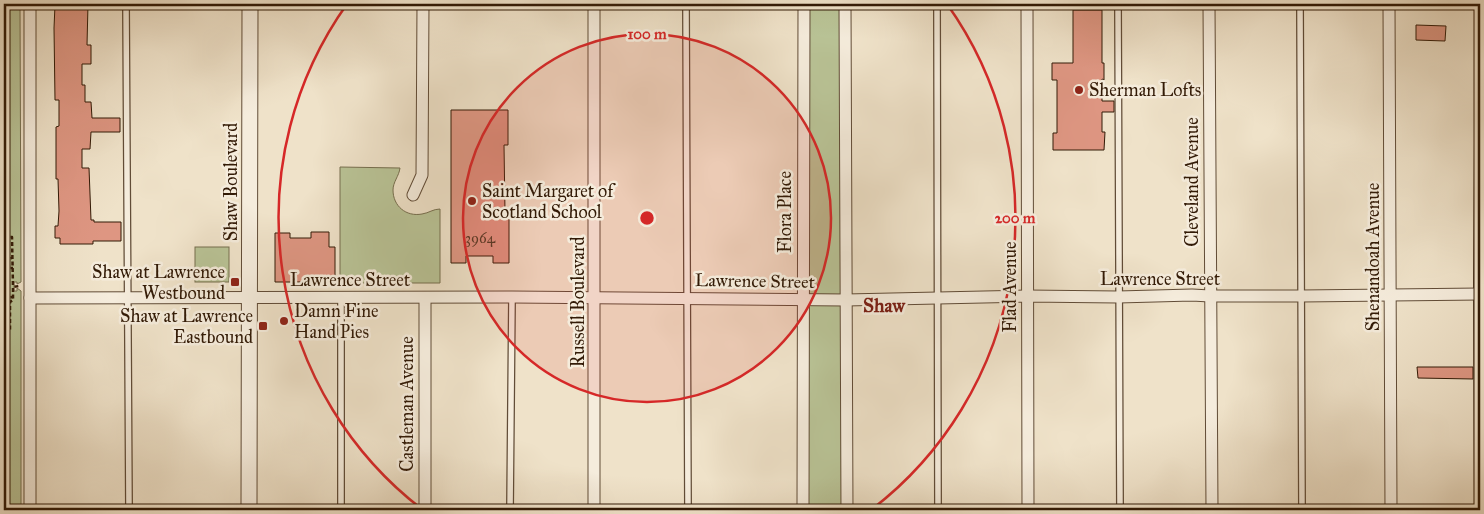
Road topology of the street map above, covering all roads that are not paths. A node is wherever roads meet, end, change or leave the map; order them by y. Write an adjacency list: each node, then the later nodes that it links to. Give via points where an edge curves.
1 (30, 4): 24 (street)
2 (126, 4): 25 (lane)
3 (250, 4): 26 (street, Shaw Boulevard)
4 (423, 4): 16 (street, via 422,175)
5 (594, 4): 30 (street, Russell Boulevard)
6 (686, 4): 29 (lane)
7 (804, 4): 31 (street, Flora Place)
8 (845, 4): 33 (street)
9 (937, 4): 32 (lane)
10 (1027, 4): 19 (street, Flad Avenue)
11 (1118, 4): 23 (lane)
12 (1209, 4): 20 (street, Cleveland Avenue)
13 (1300, 4): 21 (lane)
14 (1390, 4): 18 (street, Shenandoah Avenue)
15 (1479, 4): 17 (lane)
16 (413, 195)
17 (1479, 294): 18 (street, Lawrence Street); 50 (lane)
18 (1391, 295): 21 (street, Lawrence Street); 49 (street, Shenandoah Avenue)
19 (1027, 296): 23 (street, Lawrence Street); 32 (street, Lawrence Street); 45 (street, Flad Avenue)
20 (1210, 296): 21 (street, Lawrence Street); 23 (street, Lawrence Street); 47 (street, Cleveland Avenue)
21 (1301, 296): 48 (lane)
22 (512, 297): 28 (street, Lawrence Street); 30 (street, Lawrence Street); 39 (lane)
23 (1118, 297): 46 (lane)
24 (30, 298): 25 (street, Lawrence Street); 34 (street)
25 (128, 298): 26 (street, Lawrence Street); 35 (lane)
26 (249, 298): 27 (street, Lawrence Street); 36 (street, Shaw Boulevard)
27 (341, 298): 28 (street, Lawrence Street); 37 (lane)
28 (425, 298): 38 (street, Castleman Avenue)
29 (686, 298): 30 (street, Lawrence Street); 31 (street, Lawrence Street); 41 (lane)
30 (595, 299): 40 (street, Russell Boulevard)
31 (802, 299): 33 (street, Lawrence Street); 42 (street, Flora Place)
32 (937, 299): 33 (street, Lawrence Street); 44 (lane)
33 (846, 300): 43 (street)
34 (30, 510)
35 (129, 510)
36 (249, 510)
37 (341, 510)
38 (424, 510)
39 (510, 510)
40 (594, 510)
41 (688, 510)
42 (803, 510)
43 (847, 510)
44 (938, 510)
45 (1028, 510)
46 (1120, 510)
47 (1212, 510)
48 (1302, 510)
49 (1391, 510)
50 (1478, 510)

